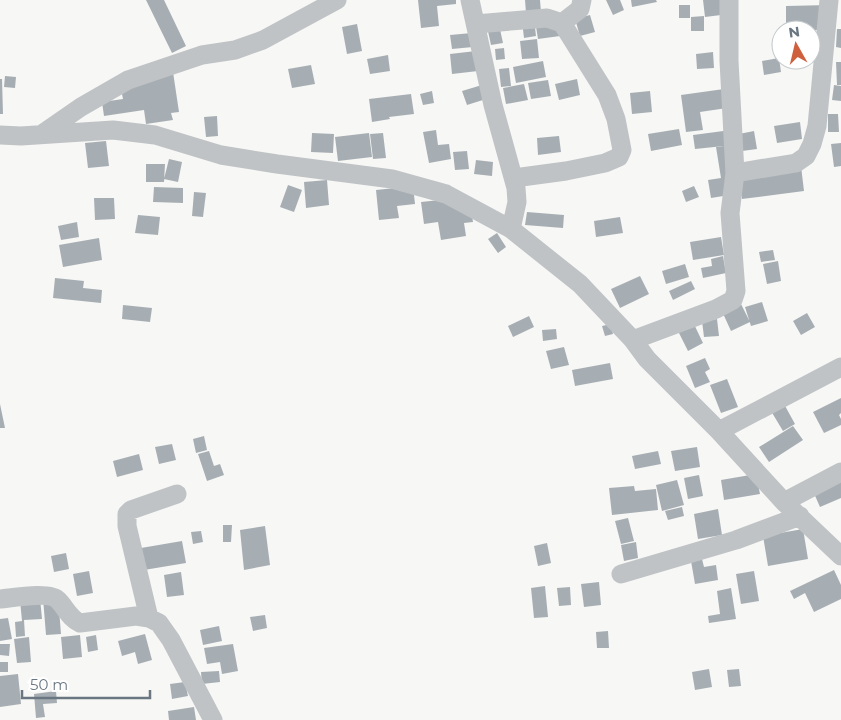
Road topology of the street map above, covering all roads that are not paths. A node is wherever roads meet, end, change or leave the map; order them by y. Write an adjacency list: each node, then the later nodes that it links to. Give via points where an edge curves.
1 (337, 0): 8 (street, via 263,40 235,50 202,55 128,80)
2 (470, 0): 7 (street)
3 (582, 0): 6 (street, via 580,10)
4 (729, 0): 10 (street)
5 (829, 0): 10 (street, via 817,126 806,156 796,163)
6 (562, 23): 7 (street, via 546,18); 11 (street, via 607,95 622,150 619,157 605,163)
7 (476, 24): 11 (street, via 493,105)
8 (42, 134): 9 (street); 12 (street, via 112,130 155,135 221,155 392,179 446,194)
9 (0, 135)
10 (735, 173): 13 (street, via 730,213 736,291 733,300)
11 (514, 178): 12 (street, via 517,202)
12 (511, 230): 13 (street, via 580,284)
13 (633, 340): 15 (street, via 647,359)
14 (841, 367): 15 (street)
15 (719, 431): 18 (street)
16 (841, 472): 18 (street)
17 (177, 494): 23 (street, via 130,510 127,514)
18 (784, 502): 19 (street)
19 (800, 516): 20 (street); 21 (street, via 736,540)
20 (841, 556)
21 (622, 574)
22 (0, 600): 23 (street, via 48,595 57,598 80,623 136,616)
23 (149, 618): 24 (street, via 158,623 171,640)
24 (213, 720)

